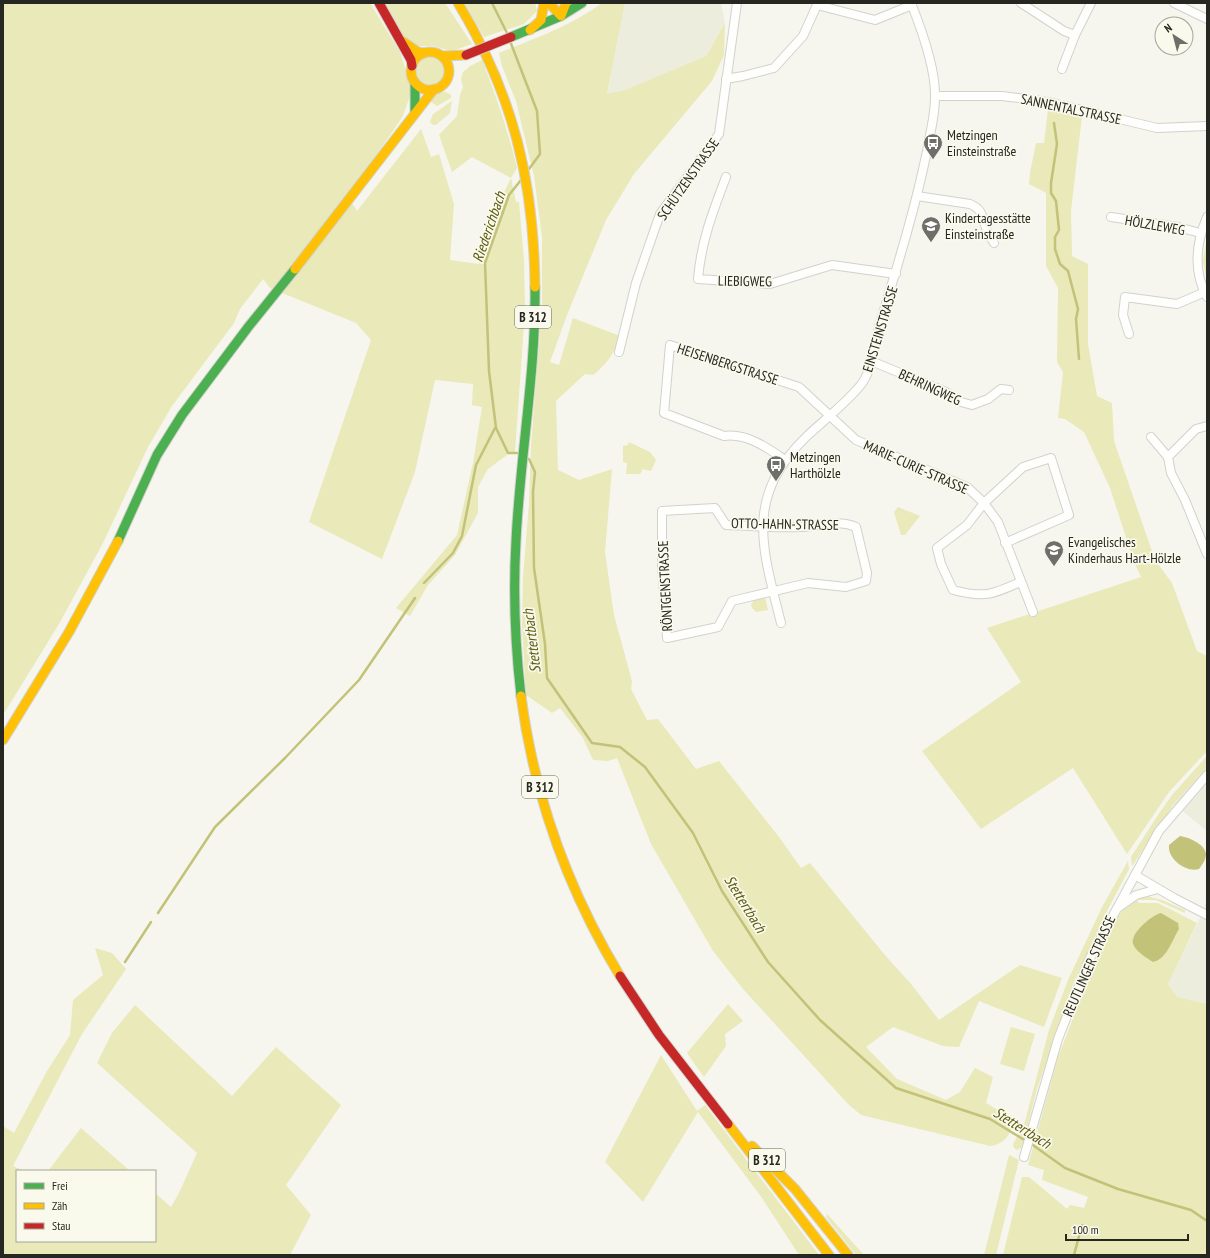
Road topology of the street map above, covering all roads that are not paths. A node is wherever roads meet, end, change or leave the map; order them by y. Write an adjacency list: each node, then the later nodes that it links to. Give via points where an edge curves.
1 (378, 3): 16 (main road)
2 (458, 3): 61 (main road, B 312, via 496,75 512,115 528,189 535,263 532,349 516,543 516,644 531,751 547,813 592,927 645,1016)
3 (544, 3): 14 (main road, via 541,20)
4 (548, 3): 12 (main road)
5 (566, 3): 12 (main road)
6 (582, 3): 12 (main road)
7 (737, 3): 23 (street, SCHÜTZENSTRASSE)
8 (1021, 3): 15 (street, via 1064,31)
9 (1091, 3): 15 (street)
10 (1174, 3): 13 (street)
11 (912, 4): 23 (street, via 875,20 817,4 802,36 774,68); 26 (street, EINSTEINSTRASSE, via 926,49)
12 (562, 16): 14 (main road)
13 (1207, 19)
14 (530, 30): 18 (main road, bridge)
15 (1075, 35): 21 (street)
16 (399, 38): 17 (main road, via 418,52); 20 (main road)
17 (424, 53): 19 (main road, via 434,52); 20 (main road, via 414,60)
18 (466, 55): 19 (main road); 22 (main road)
19 (442, 56): 22 (main road)
20 (412, 66): 24 (main road, via 412,78)
21 (1062, 69)
22 (449, 70): 25 (main road, via 444,83)
23 (726, 79): 38 (street, SCHÜTZENSTRASSE, via 719,134 660,214 636,283)
24 (415, 83): 25 (main road, via 423,88); 27 (main road)
25 (434, 89): 27 (main road)
26 (935, 96): 28 (street, SANNENTALSTRASSE, via 1002,96 1035,100 1157,128); 30 (street, EINSTEINSTRASSE, via 933,120)
27 (415, 112): 55 (main road, via 406,128 182,415 157,455 113,552 69,632)
28 (1207, 126)
29 (726, 177): 35 (street, LIEBIGWEG, via 700,253 698,279 770,284 832,265)
30 (917, 196): 34 (street, via 978,207 984,216 987,232); 35 (street, EINSTEINSTRASSE)
31 (1207, 217): 33 (street)
32 (1111, 218): 33 (street, HÖLZLEWEG)
33 (1200, 233): 36 (street, via 1198,263)
34 (994, 242)
35 (896, 274): 39 (street, EINSTEINSTRASSE)
36 (1206, 295): 37 (street, via 1177,304 1125,297 1123,314)
37 (1128, 334)
38 (618, 352)
39 (871, 361): 40 (street, BEHRINGWEG, via 944,391 972,406 988,399 1001,389); 41 (street, EINSTEINSTRASSE, via 864,381)
40 (1009, 390)
41 (828, 416): 45 (street, EINSTEINSTRASSE); 45 (street, HEISENBERGSTRASSE, via 799,387 670,345 664,413 724,436 733,435 763,445); 46 (street, MARIE-CURIE-STRASSE, via 856,440 967,487)
42 (1207, 426): 44 (street, via 1196,429)
43 (1151, 437): 44 (street)
44 (1168, 458): 50 (street, via 1171,473)
45 (785, 460): 48 (street, EINSTEINSTRASSE, via 766,500)
46 (984, 502): 49 (street, MARIE-CURIE-STRASSE, via 998,522); 49 (street, via 1024,467 1051,458 1069,515); 51 (street, via 967,525 937,548 941,564 953,590 958,592 993,594)
47 (715, 508): 48 (street, OTTO-HAHN-STRASSE, via 726,525); 52 (street, RÖNTGENSTRASSE, via 662,511 662,564 667,638 718,627 732,601)
48 (763, 526): 52 (street, EINSTEINSTRASSE, via 764,549); 52 (street, OTTO-HAHN-STRASSE, via 803,527 824,523 856,527 867,573 866,582 846,587 808,583)
49 (1005, 543): 51 (street, MARIE-CURIE-STRASSE)
50 (1207, 554)
51 (1020, 582): 53 (street, MARIE-CURIE-STRASSE)
52 (774, 591): 54 (street, EINSTEINSTRASSE)
53 (1033, 612)
54 (781, 623)
55 (3, 740)
56 (1207, 775): 57 (street, REUTLINGER STRASSE, via 1159,831)
57 (1135, 874): 58 (street); 59 (street, REUTLINGER STRASSE)
58 (1158, 889): 59 (street, via 1136,895); 60 (street)
59 (1114, 912): 62 (street, REUTLINGER STRASSE, via 1089,960 1062,1026)
60 (1207, 915)
61 (724, 1119): 63 (main road, B 312); 64 (main road, B 312, via 795,1189)
62 (1024, 1157)
63 (828, 1255)
64 (848, 1255)

